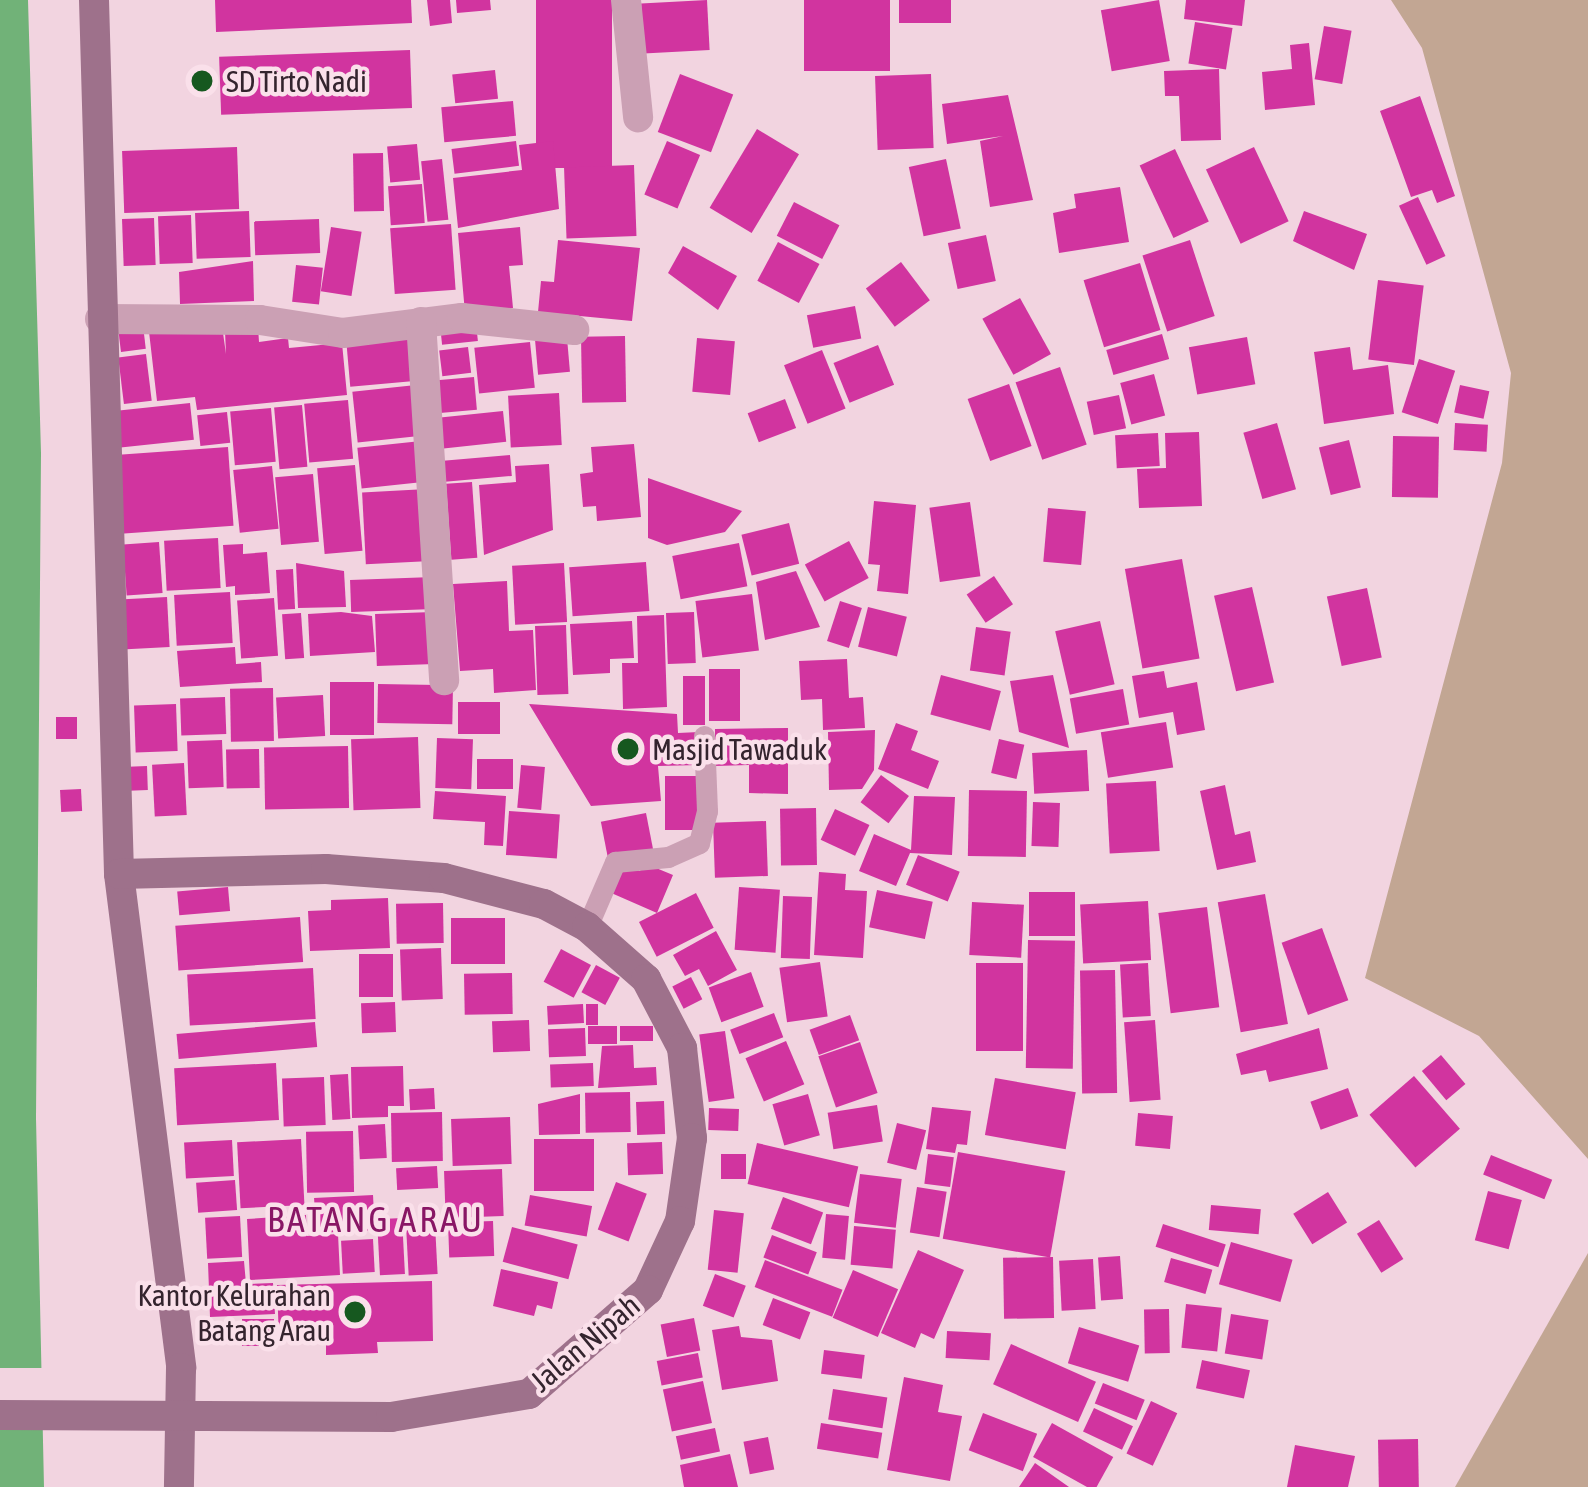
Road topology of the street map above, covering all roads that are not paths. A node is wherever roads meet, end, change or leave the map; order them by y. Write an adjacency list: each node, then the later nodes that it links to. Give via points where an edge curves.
1 (94, 0): 4 (street)
2 (626, 0): 3 (street)
3 (638, 117)
4 (100, 319): 5 (street, via 260,320 343,333); 9 (street)
5 (421, 322): 6 (street, via 462,317); 7 (street)
6 (574, 330)
7 (444, 680)
8 (704, 736): 10 (lane, via 707,811 699,842 668,857 615,862)
9 (119, 874): 10 (street, Jalan Nipah, via 326,869 444,878 544,904); 12 (street, via 181,1368)
10 (587, 927): 11 (street, Jalan Nipah, bridge, via 646,979 682,1048 692,1138 680,1221 648,1290 529,1394 391,1417)
11 (0, 1415)
12 (179, 1487)

